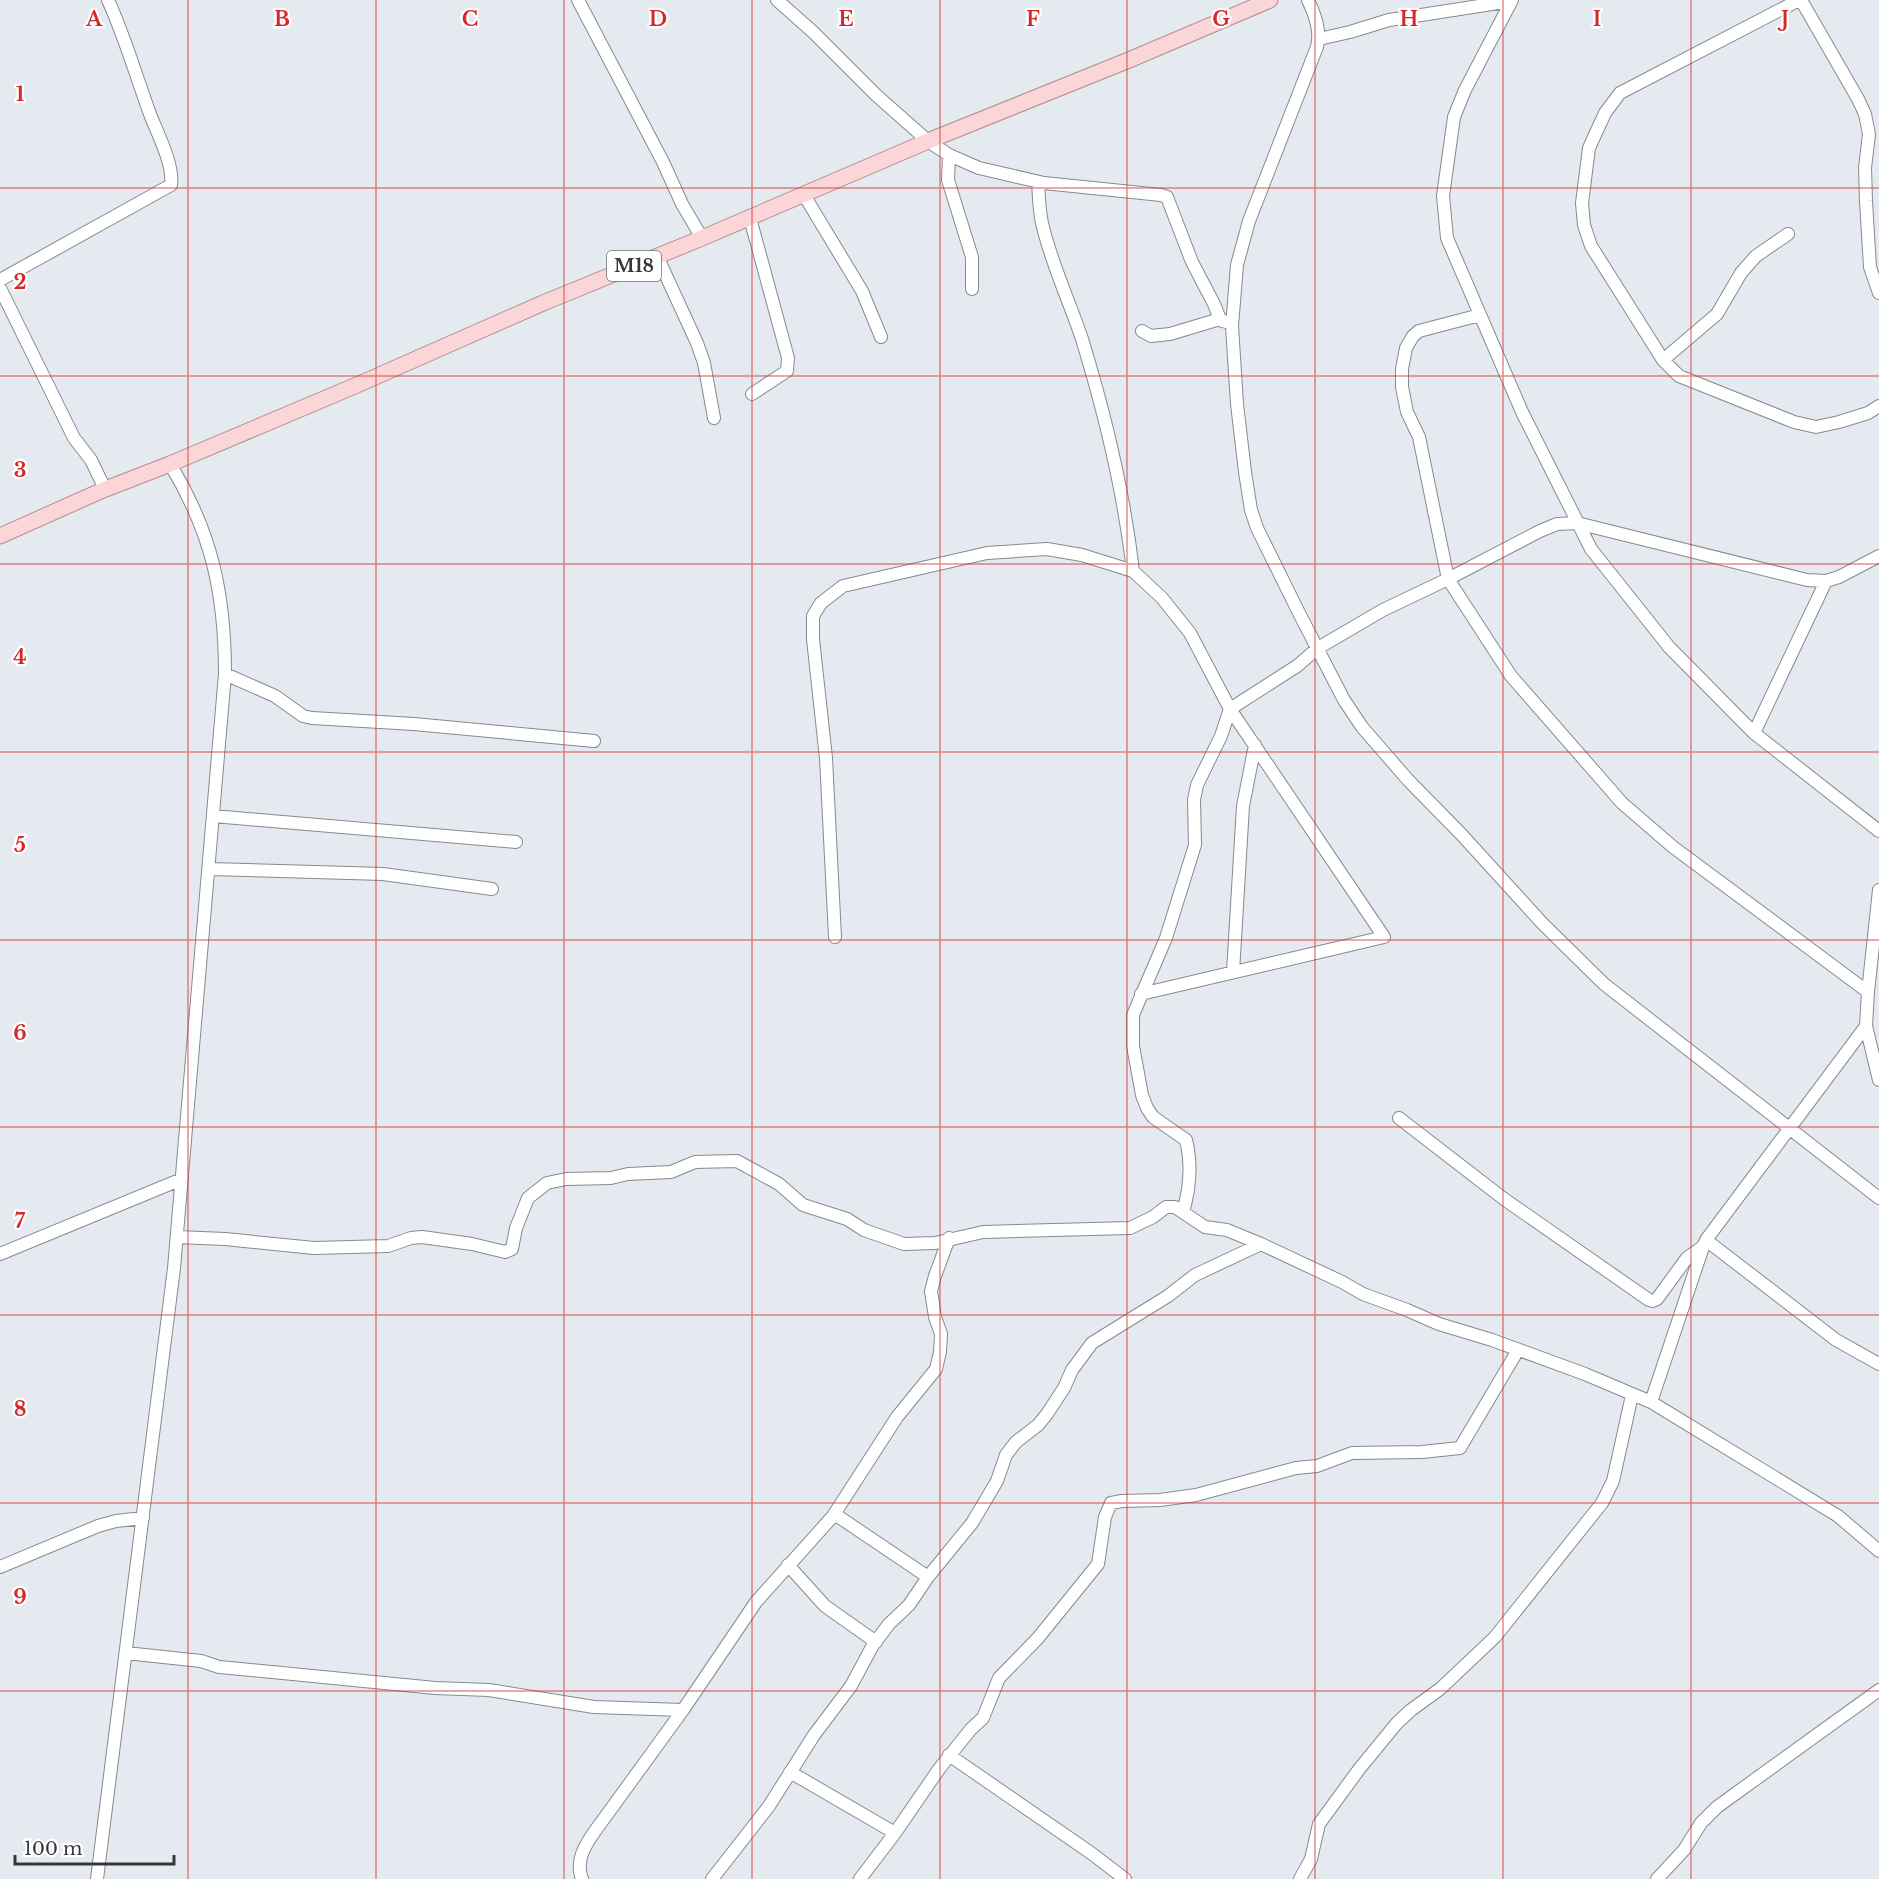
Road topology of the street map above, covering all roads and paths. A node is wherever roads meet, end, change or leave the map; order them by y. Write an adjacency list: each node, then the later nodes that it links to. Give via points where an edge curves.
1 (108, 0): 17 (street, via 164,150 171,185)
2 (578, 0): 15 (street)
3 (777, 0): 9 (street)
4 (1270, 0): 9 (main road, M18)
5 (1308, 0): 8 (street)
6 (1511, 0): 8 (street, via 1389,20); 21 (street, via 1454,117 1444,179 1447,238)
7 (1800, 0): 20 (street, via 1865,114 1869,134 1866,190 1870,267); 26 (street, via 1620,93 1605,113 1589,148 1582,203 1587,236)
8 (1319, 39): 23 (street, via 1249,221 1237,265)
9 (928, 141): 10 (street); 12 (main road, M18)
10 (950, 155): 11 (street, via 979,168); 19 (street, via 948,180 972,257)
11 (1038, 182): 22 (street, via 1167,197); 35 (street, via 1046,239 1096,388)
12 (804, 195): 13 (main road, M18); 25 (street, via 862,291)
13 (750, 218): 15 (main road, M18); 27 (street, via 788,358 787,371)
14 (1788, 234): 26 (street, via 1756,256 1717,314)
15 (702, 238): 16 (main road, M18)
16 (657, 256): 29 (street, via 697,343); 30 (main road, M18)
17 (0, 280)
18 (0, 288): 31 (street, via 74,438 91,460)
19 (972, 289)
20 (1879, 293)
21 (1480, 315): 32 (street); 36 (street, via 1419,331 1408,344 1402,369 1403,398 1419,437)
22 (1220, 319): 23 (street); 24 (street, via 1170,334 1151,336)
23 (1232, 323): 38 (street, via 1236,394 1251,510)
24 (1142, 331)
25 (881, 337)
26 (1663, 360): 28 (street, via 1679,376 1816,427 1868,413)
27 (752, 394)
28 (1879, 406)
29 (714, 418)
30 (170, 464): 31 (main road, M18); 39 (street, via 182,483 213,559 225,634)
31 (105, 489): 33 (main road, M18)
32 (1577, 523): 36 (street, via 1557,524 1540,531); 37 (street, via 1807,580); 41 (street, via 1591,549 1669,647)
33 (0, 536)
34 (1879, 556): 37 (street)
35 (1133, 571): 40 (street, via 1162,598 1190,633); 50 (street, via 1047,549 987,553 843,586 821,603 813,616 813,639 826,758)
36 (1448, 579): 38 (street, via 1383,610); 52 (street, via 1511,676 1622,802 1673,847)
37 (1826, 581): 41 (street)
38 (1318, 648): 40 (street); 57 (street, via 1362,727 1542,923 1604,984)
39 (225, 674): 42 (street, via 312,718); 44 (street)
40 (1230, 709): 43 (street); 53 (street, via 1197,785 1195,845 1166,938)
41 (1754, 733): 45 (street)
42 (594, 741)
43 (1254, 745): 51 (street, via 1243,806); 51 (street, via 1384,937)
44 (213, 816): 46 (street); 47 (street)
45 (1879, 831)
46 (516, 842)
47 (209, 869): 48 (street, via 383,874); 58 (street)
48 (492, 889)
49 (1879, 890): 52 (street)
50 (835, 937)
51 (1233, 972): 53 (street)
52 (1868, 992): 54 (street)
53 (1141, 994): 60 (street, via 1132,1030 1142,1095 1153,1117 1186,1140 1190,1157)
54 (1866, 1026): 55 (street); 57 (street)
55 (1879, 1080)
56 (1400, 1118): 63 (street, via 1504,1199 1649,1300 1658,1299 1688,1258)
57 (1790, 1130): 59 (street); 63 (street)
58 (182, 1179): 61 (street); 65 (street)
59 (1879, 1198)
60 (1183, 1212): 62 (street, via 1166,1207 1130,1228 982,1232); 64 (street, via 1205,1227 1227,1230)
61 (177, 1238): 62 (street, via 314,1248 388,1246 422,1238 506,1252 512,1249 528,1198 547,1183 671,1172 695,1162 723,1161 737,1161 754,1169 803,1205 847,1219 890,1240 919,1245); 71 (street)
62 (949, 1238): 70 (street, via 931,1291 941,1334 936,1369 897,1417)
63 (1705, 1243): 67 (street, via 1836,1340); 69 (street)
64 (1261, 1244): 66 (street, via 1363,1294); 75 (street, via 1195,1275 1092,1343 1047,1414 1006,1455 997,1481 972,1523)
65 (0, 1254)
66 (1518, 1350): 68 (street); 80 (street, via 1460,1448 1352,1453 1317,1466 1296,1468 1196,1496 1111,1503 1098,1564 1038,1638 999,1678 982,1718)
67 (1879, 1364)
68 (1632, 1395): 69 (street); 88 (street, via 1613,1481 1602,1503 1495,1637 1397,1723 1360,1768 1323,1818 1311,1859)
69 (1651, 1402): 72 (street, via 1829,1510)
70 (833, 1516): 73 (street); 75 (street, via 839,1516)
71 (143, 1518): 74 (street, via 98,1526); 77 (street)
72 (1879, 1551)
73 (788, 1565): 76 (street, via 825,1606); 79 (street, via 756,1602)
74 (0, 1567)
75 (928, 1577): 76 (street)
76 (876, 1642): 81 (street, via 851,1686)
77 (126, 1653): 79 (street, via 201,1661 219,1667 489,1690 594,1707); 83 (street)
78 (1879, 1690): 89 (street, via 1717,1807)
79 (683, 1710): 84 (street, via 585,1845 579,1868)
80 (950, 1755): 82 (street); 87 (street)
81 (790, 1772): 82 (street); 85 (street, via 769,1806)
82 (895, 1833): 86 (street)
83 (97, 1879)
84 (582, 1879)
85 (712, 1879)
86 (860, 1879)
87 (1125, 1879)
88 (1300, 1879)
89 (1657, 1879)

